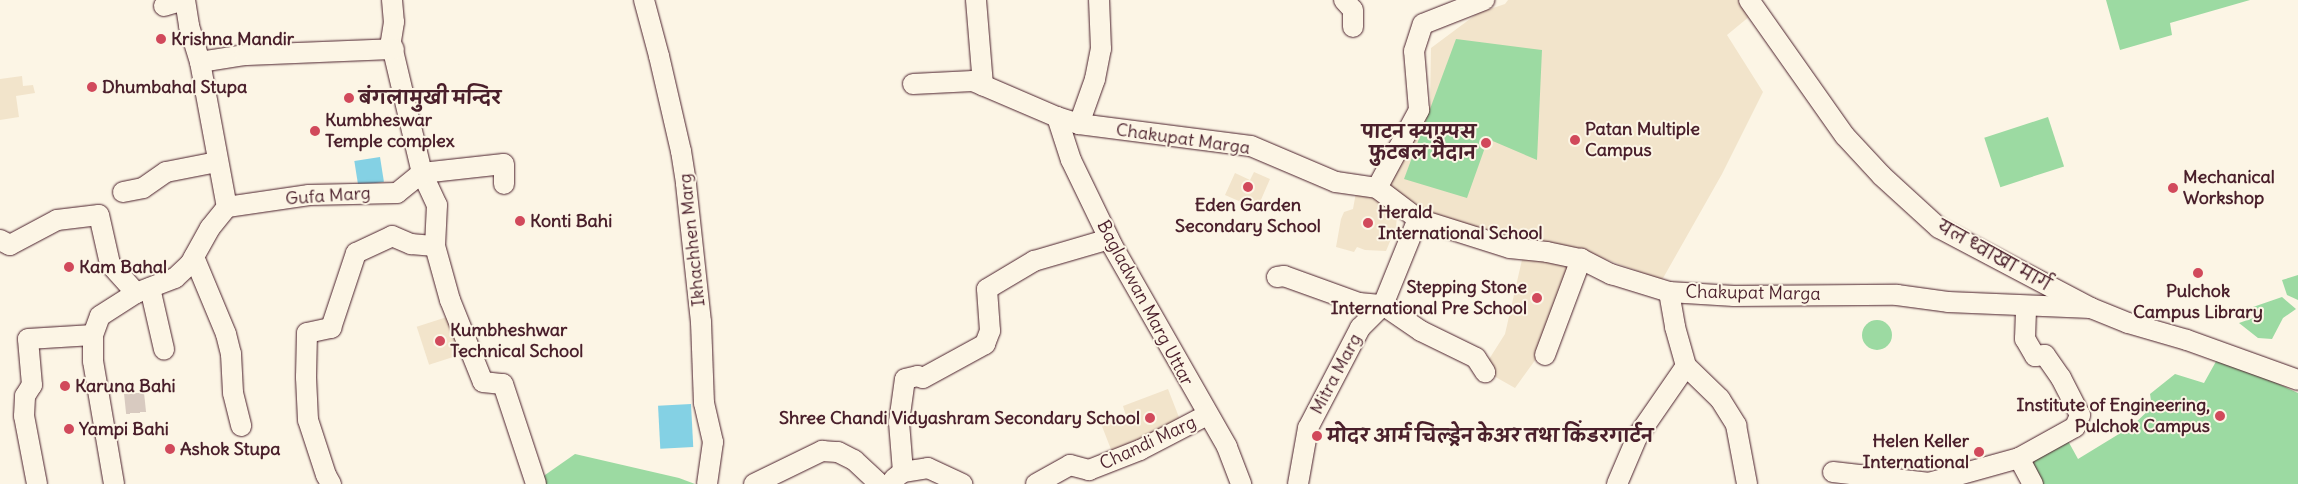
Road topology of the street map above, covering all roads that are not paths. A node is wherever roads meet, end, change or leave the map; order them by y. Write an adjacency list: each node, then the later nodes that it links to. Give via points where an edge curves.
1 (184, 0): 9 (street); 12 (street)
2 (392, 0): 11 (street, via 394,22 391,42)
3 (644, 0): 51 (street, Ikhachhen Marg, via 686,184 701,322 704,403 713,442)
4 (976, 0): 14 (street)
5 (1099, 0): 16 (street, via 1101,49)
6 (1344, 0): 10 (street, via 1353,10)
7 (1484, 0): 20 (street, via 1424,24 1414,51 1419,110)
8 (1749, 0): 34 (street, यल ध्वाखा मार्ग, via 1845,136 1882,176 1939,228)
9 (164, 6)
10 (1353, 27)
11 (394, 49): 12 (street, via 245,55); 18 (street)
12 (200, 62): 17 (street)
13 (913, 84): 14 (street, Chakupat Marga, via 973,81)
14 (983, 86): 15 (street, Chakupat Marga)
15 (1057, 117): 16 (street, Chakupat Marga); 24 (street, Bagladwan Marg Uttar, via 1071,160)
16 (1080, 124): 20 (street, Chakupat Marga, via 1251,146 1336,182)
17 (217, 162): 21 (street, via 166,172 143,188); 22 (street)
18 (422, 173): 19 (street, via 504,164); 22 (street, Gufa Marg, via 397,193 309,195); 26 (street, via 437,205)
19 (504, 184)
20 (1377, 188): 23 (street, Chakupat Marga)
21 (123, 192)
22 (227, 207): 27 (street, via 210,228)
23 (1418, 219): 28 (street, Chakupat Marga, via 1510,248); 32 (street, Mitra Marg)
24 (1109, 239): 41 (street, Bagladwan Marg Uttar); 45 (street, via 1034,261 987,289 990,331 985,344 923,378 905,378)
25 (0, 240): 30 (street, via 10,245 57,220 99,215 110,264)
26 (435, 246): 49 (street, via 411,244 392,236 356,253 331,328 307,333 308,420); 50 (street, via 450,300 483,382 503,384)
27 (194, 257): 30 (street, via 175,278); 42 (street, via 228,340)
28 (1581, 259): 31 (street, Chakupat Marga, via 1611,274); 37 (street)
29 (1277, 277): 32 (street, via 1284,276 1360,302)
30 (143, 291): 35 (street, via 100,316); 36 (street)
31 (1669, 292): 33 (street, Chakupat Marga, via 1734,296 1897,295); 38 (street)
32 (1383, 305): 39 (street, via 1421,331 1476,358); 57 (street, Mitra Marg, via 1360,328 1308,428)
33 (2026, 307): 34 (street, Chakupat Marga); 43 (street, via 2025,339 2035,356 2045,356 2061,378 2080,415 2075,427)
34 (2091, 308): 40 (street, यल ध्वाखा मार्ग, via 2128,324 2187,340)
35 (92, 335): 47 (street, via 28,339 32,385 25,396 24,416); 48 (street, via 93,361)
36 (164, 350)
37 (1546, 355)
38 (1686, 366): 58 (street, via 1637,436); 59 (street, via 1720,398 1736,425)
39 (1485, 372)
40 (2298, 380)
41 (1207, 415): 55 (street, Chandi Marg, via 1140,450 1089,470 1070,465); 56 (street, Bagladwan Marg Uttar, via 1227,448)
42 (241, 426)
43 (2019, 458): 46 (street); 60 (street)
44 (1833, 472): 46 (street)
45 (896, 478): 54 (street, via 928,468)
46 (1927, 483)
47 (37, 484)
48 (114, 484)
49 (331, 484)
50 (536, 484)
51 (707, 484)
52 (754, 484): 53 (street, via 822,451 838,452 854,460)
53 (880, 484)
54 (963, 484)
55 (1036, 484)
56 (1241, 484)
57 (1298, 484)
58 (1617, 484)
59 (1746, 484)
60 (2033, 484)

